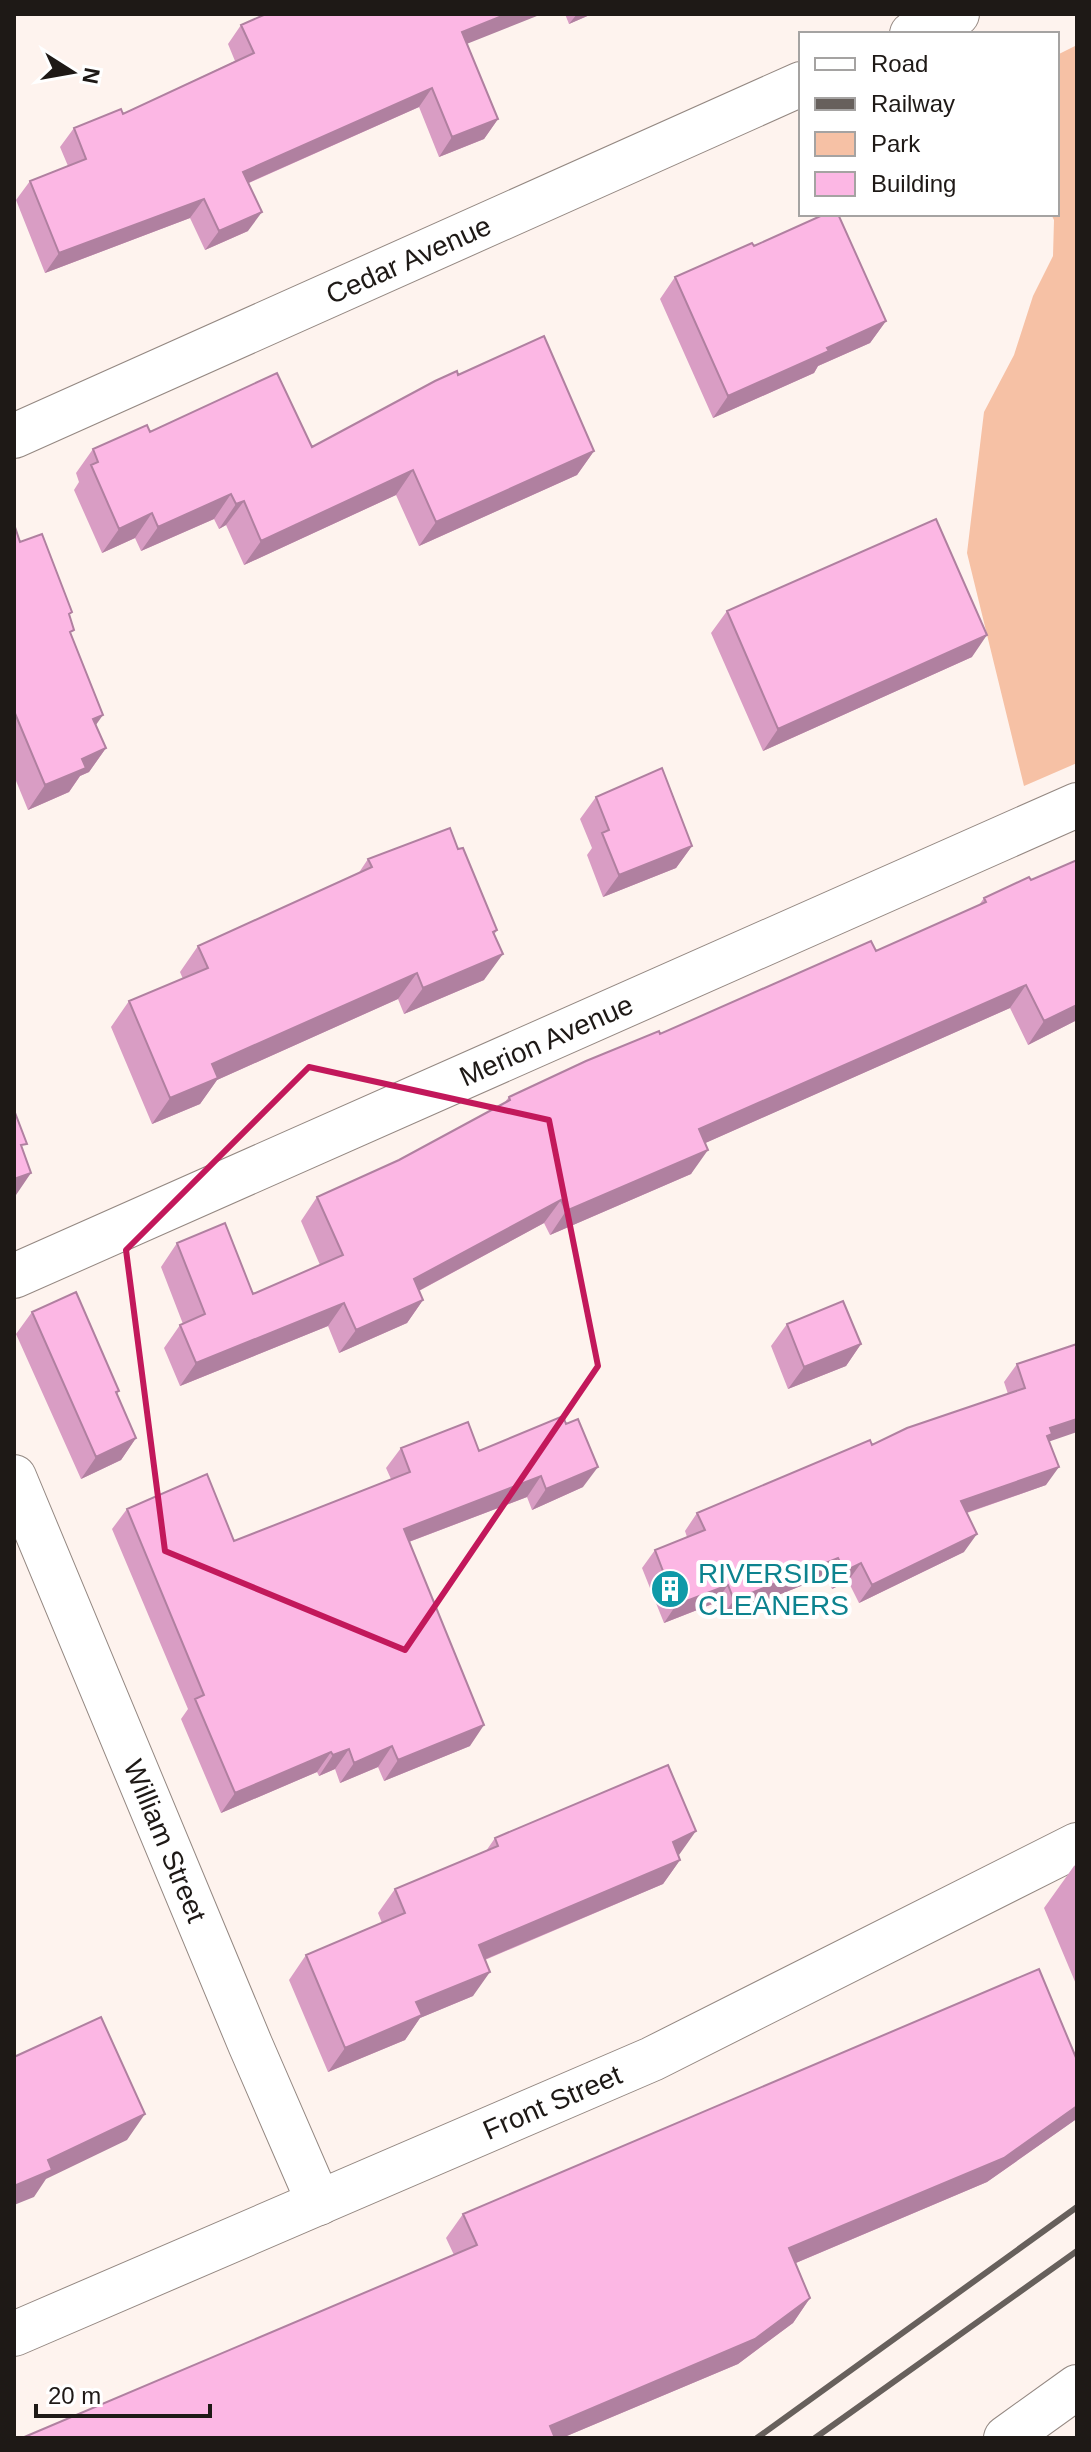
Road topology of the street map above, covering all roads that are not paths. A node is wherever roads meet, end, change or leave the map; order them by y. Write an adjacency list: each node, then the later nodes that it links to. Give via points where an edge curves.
1 (957, 14): 2 (street)
2 (916, 32)
3 (799, 85): 4 (street, Cedar Avenue)
4 (14, 436)
5 (1077, 805): 6 (street, Merion Avenue)
6 (14, 1276)
7 (14, 1477): 9 (street, William Street)
8 (1077, 1845): 9 (street, Front Street, via 652,2059)
9 (319, 2203): 10 (street, Front Street)
10 (14, 2334)
11 (1077, 2387): 12 (street)
12 (1006, 2438)

